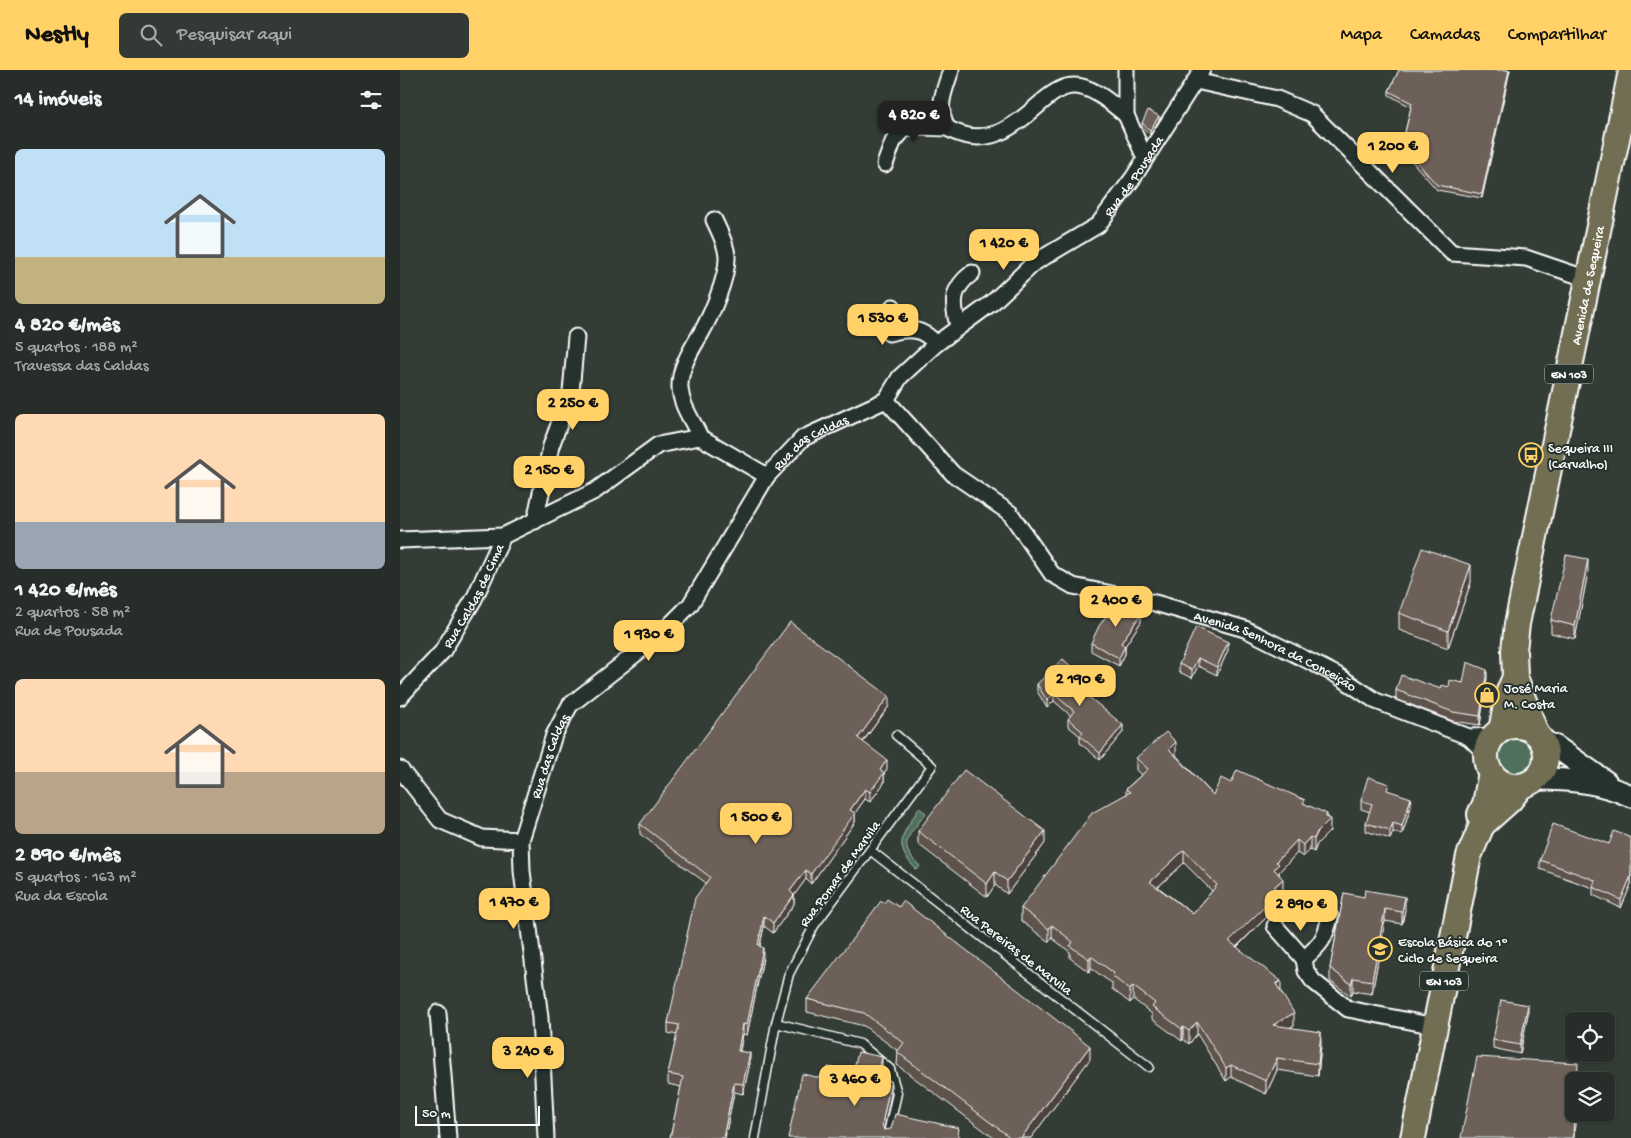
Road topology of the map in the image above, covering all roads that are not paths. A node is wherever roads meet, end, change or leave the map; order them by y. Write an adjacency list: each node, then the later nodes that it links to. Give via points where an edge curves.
1 (951, 70): 6 (street, via 942,96 940,115)
2 (1126, 70): 5 (street)
3 (1631, 71): 11 (main road, Avenida de Sequeira / EN 103)
4 (1199, 76): 7 (street, Rua de Pousada); 11 (street, via 1278,99 1312,114 1452,253 1526,258)
5 (1126, 116): 6 (street, via 1092,90 1072,86 1054,92 1010,126 989,137 972,139); 7 (street)
6 (947, 128): 8 (street, via 904,129 893,142)
7 (1145, 158): 13 (street, Rua de Pousada, via 1098,225 1034,263 993,302)
8 (885, 164)
9 (714, 220): 17 (street, via 727,256 712,308 683,367 679,386 686,411)
10 (972, 273): 13 (street, via 955,290)
11 (1588, 279): 22 (main road, Avenida de Sequeira / EN 103, via 1517,624 1514,650)
12 (893, 307): 15 (street, via 889,332 911,328)
13 (958, 326): 15 (street, Rua de Pousada)
14 (576, 338): 19 (street, via 571,392 551,446)
15 (936, 344): 16 (street, Rua de Pousada, via 900,377)
16 (886, 400): 18 (street, Rua das Caldas, via 803,438); 26 (street, Avenida Senhora da Conceição, via 953,474 1010,513 1052,574 1063,582 1155,603 1245,629 1337,675 1376,701)
17 (700, 437): 18 (street); 19 (street, Rua Caldas de Cima, via 658,445 595,491)
18 (767, 476): 32 (street, Rua das Caldas, via 690,605 661,634 570,705 554,735)
19 (535, 521): 20 (street, Rua Caldas de Cima)
20 (504, 536): 21 (street); 23 (street, Rua Caldas de Cima, via 474,599 442,652)
21 (400, 540)
22 (1516, 678): 25 (main road, Avenida de Sequeira / EN 103); 26 (main road, Avenida de Sequeira / EN 103, via 1509,691)
23 (403, 689)
24 (896, 735): 33 (lane, Rua Pomar de Marvila, via 932,766)
25 (1539, 737): 26 (main road, via 1519,726); 28 (main road, EN 103, via 1547,758 1543,770); 29 (street)
26 (1493, 748): 28 (main road, via 1502,783); 31 (main road, EN 103, via 1485,804 1480,814)
27 (400, 769): 32 (street, via 440,820 482,838)
28 (1529, 782): 29 (street, via 1575,780); 31 (main road, EN 103)
29 (1609, 786): 30 (street)
30 (1631, 796)
31 (1482, 826): 39 (main road, EN 103, via 1469,856)
32 (521, 840): 42 (street, Rua das Caldas, via 540,1018)
33 (870, 850): 38 (lane, Rua Pomar de Marvila, via 814,926 789,974); 40 (lane, Rua Pereiras de Marvila)
34 (1330, 917): 36 (street, via 1325,937)
35 (1275, 926): 36 (street)
36 (1304, 959): 39 (street, via 1306,971 1313,981 1348,1009)
37 (438, 1013): 41 (street)
38 (776, 1023): 43 (lane, Rua Pomar de Marvila); 44 (lane, via 860,1044 890,1069 897,1093)
39 (1435, 1026): 45 (main road, EN 103)
40 (1150, 1067)
41 (448, 1138)
42 (546, 1138)
43 (755, 1138)
44 (888, 1138)
45 (1413, 1138)

